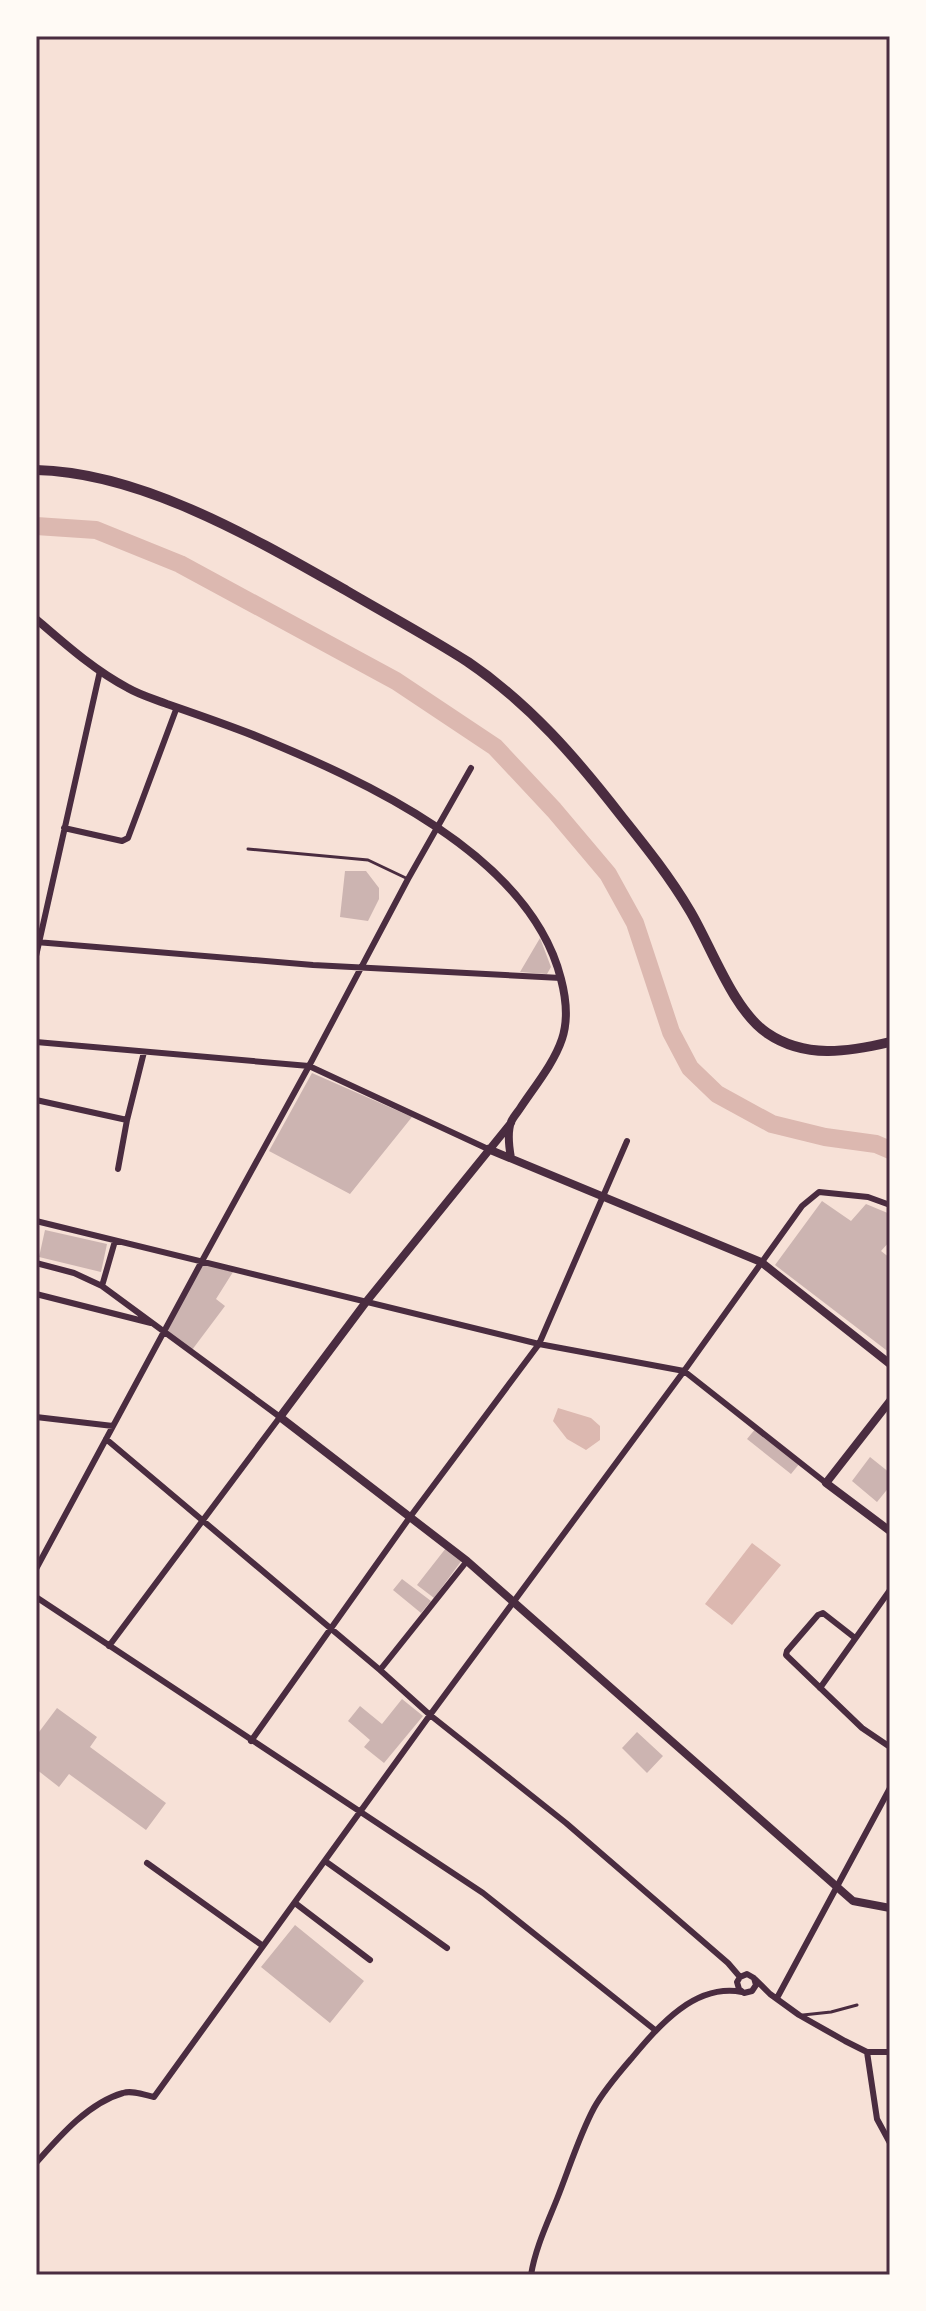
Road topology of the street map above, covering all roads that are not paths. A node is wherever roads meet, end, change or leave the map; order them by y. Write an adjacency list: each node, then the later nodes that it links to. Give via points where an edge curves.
1 (36, 470): 15 (main road, via 111,482 197,512 294,561 468,662 531,712 597,785 666,874 738,1001 765,1032 808,1051)
2 (36, 619): 3 (street)
3 (100, 670): 4 (street, via 130,689); 7 (street)
4 (177, 707): 6 (street, via 331,769); 7 (street, via 128,838)
5 (471, 768): 6 (street)
6 (436, 826): 9 (street); 13 (street, via 511,890 535,921)
7 (64, 828): 10 (street)
8 (248, 849): 9 (lane, via 368,860)
9 (408, 879): 12 (street)
10 (38, 942): 11 (street); 12 (street)
11 (36, 956)
12 (361, 968): 13 (street); 17 (street)
13 (561, 978): 20 (street, via 562,1038)
14 (36, 1042): 16 (street)
15 (890, 1042)
16 (144, 1052): 17 (street); 19 (street)
17 (309, 1066): 22 (street); 29 (street)
18 (36, 1100): 19 (street)
19 (127, 1120): 24 (street)
20 (511, 1123): 22 (street); 23 (street)
21 (627, 1141): 25 (street)
22 (488, 1149): 23 (street); 34 (street)
23 (511, 1158): 25 (street)
24 (118, 1169)
25 (604, 1196): 30 (street); 37 (street)
26 (890, 1205): 30 (street, via 819,1192 802,1206)
27 (36, 1221): 28 (street)
28 (115, 1241): 29 (street); 32 (street)
29 (202, 1261): 34 (street); 36 (street)
30 (761, 1262): 38 (street); 39 (street)
31 (36, 1263): 32 (street)
32 (102, 1286): 35 (street)
33 (36, 1294): 35 (street)
34 (366, 1302): 37 (street); 42 (street)
35 (155, 1323): 36 (street)
36 (165, 1331): 42 (street); 43 (street)
37 (539, 1344): 39 (street); 46 (street)
38 (890, 1364)
39 (684, 1371): 45 (street); 53 (street)
40 (890, 1401): 45 (street)
41 (36, 1417): 43 (street)
42 (280, 1417): 46 (street); 47 (street)
43 (113, 1426): 44 (street)
44 (106, 1439): 47 (street); 50 (street)
45 (826, 1483): 48 (street)
46 (410, 1517): 49 (street); 54 (street)
47 (203, 1520): 54 (street); 56 (street)
48 (890, 1531)
49 (467, 1561): 53 (street); 57 (street)
50 (36, 1569)
51 (890, 1590): 55 (street)
52 (36, 1597): 56 (street)
53 (514, 1601): 59 (street); 66 (street)
54 (331, 1629): 57 (street); 60 (street)
55 (855, 1638): 58 (street); 58 (street, via 823,1613 787,1651)
56 (109, 1646): 60 (street)
57 (380, 1670): 59 (street)
58 (820, 1688): 61 (street)
59 (430, 1715): 63 (street); 73 (street, via 566,1823 728,1963)
60 (251, 1741): 63 (street)
61 (890, 1747)
62 (890, 1788): 66 (street)
63 (360, 1812): 64 (street); 80 (street, via 483,1893)
64 (325, 1861): 67 (street); 70 (street)
65 (147, 1863): 69 (street)
66 (836, 1887): 68 (street, via 853,1901); 77 (street)
67 (295, 1903): 69 (street); 71 (street)
68 (890, 1908)
69 (263, 1946): 84 (street, via 154,2097 126,2092 95,2107)
70 (447, 1948)
71 (370, 1960)
72 (754, 1978): 73 (street, via 747,1974); 75 (street, via 756,1985); 76 (street)
73 (738, 1980): 74 (street); 75 (street, via 739,1989)
74 (731, 1990): 75 (street); 80 (street, via 680,2008)
75 (748, 1992): 76 (street)
76 (770, 1994): 77 (street)
77 (777, 1998): 79 (street)
78 (857, 2005): 79 (lane)
79 (799, 2015): 81 (street)
80 (655, 2030): 85 (street, via 593,2109)
81 (867, 2052): 82 (street); 83 (street, via 875,2109)
82 (890, 2052)
83 (890, 2143)
84 (36, 2163)
85 (531, 2275)

